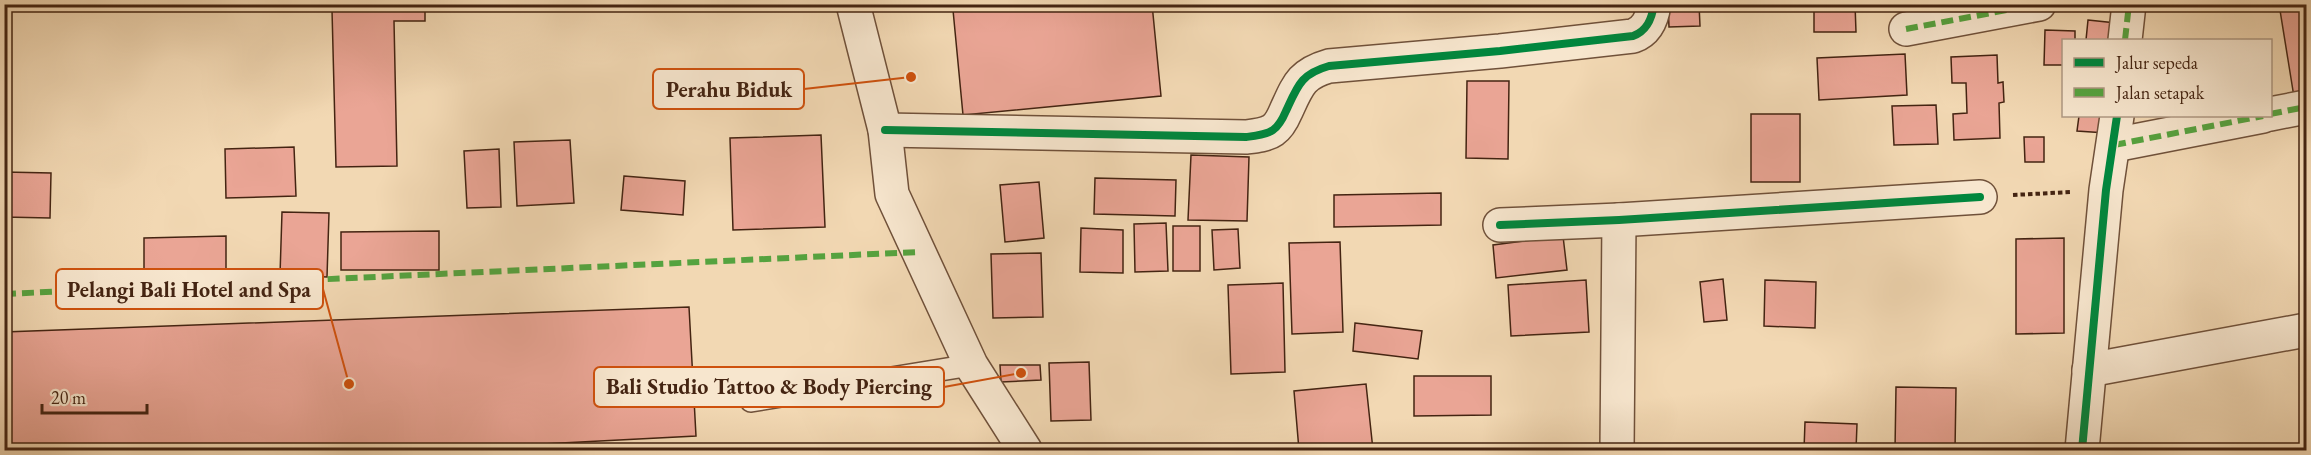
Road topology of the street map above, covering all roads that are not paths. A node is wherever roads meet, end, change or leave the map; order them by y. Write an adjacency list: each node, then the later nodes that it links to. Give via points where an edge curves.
1 (854, 4): 10 (street)
2 (1654, 4): 10 (street, via 1648,26 1633,36 1329,66 1313,71 1303,78 1275,129 1266,134 1246,137)
3 (2039, 4): 5 (street)
4 (2129, 4): 6 (street)
5 (1906, 29)
6 (2125, 39)
7 (2307, 107): 8 (street)
8 (2272, 114)
9 (2252, 117): 11 (street)
10 (885, 130): 16 (street, via 892,194)
11 (2115, 130): 17 (street)
12 (1980, 197): 13 (street)
13 (1619, 220): 14 (street); 20 (street)
14 (1500, 225)
15 (2307, 330): 17 (street)
16 (971, 365): 18 (lane); 19 (street)
17 (2090, 370): 21 (street)
18 (751, 401)
19 (1025, 450)
20 (1617, 450)
21 (2082, 450)

